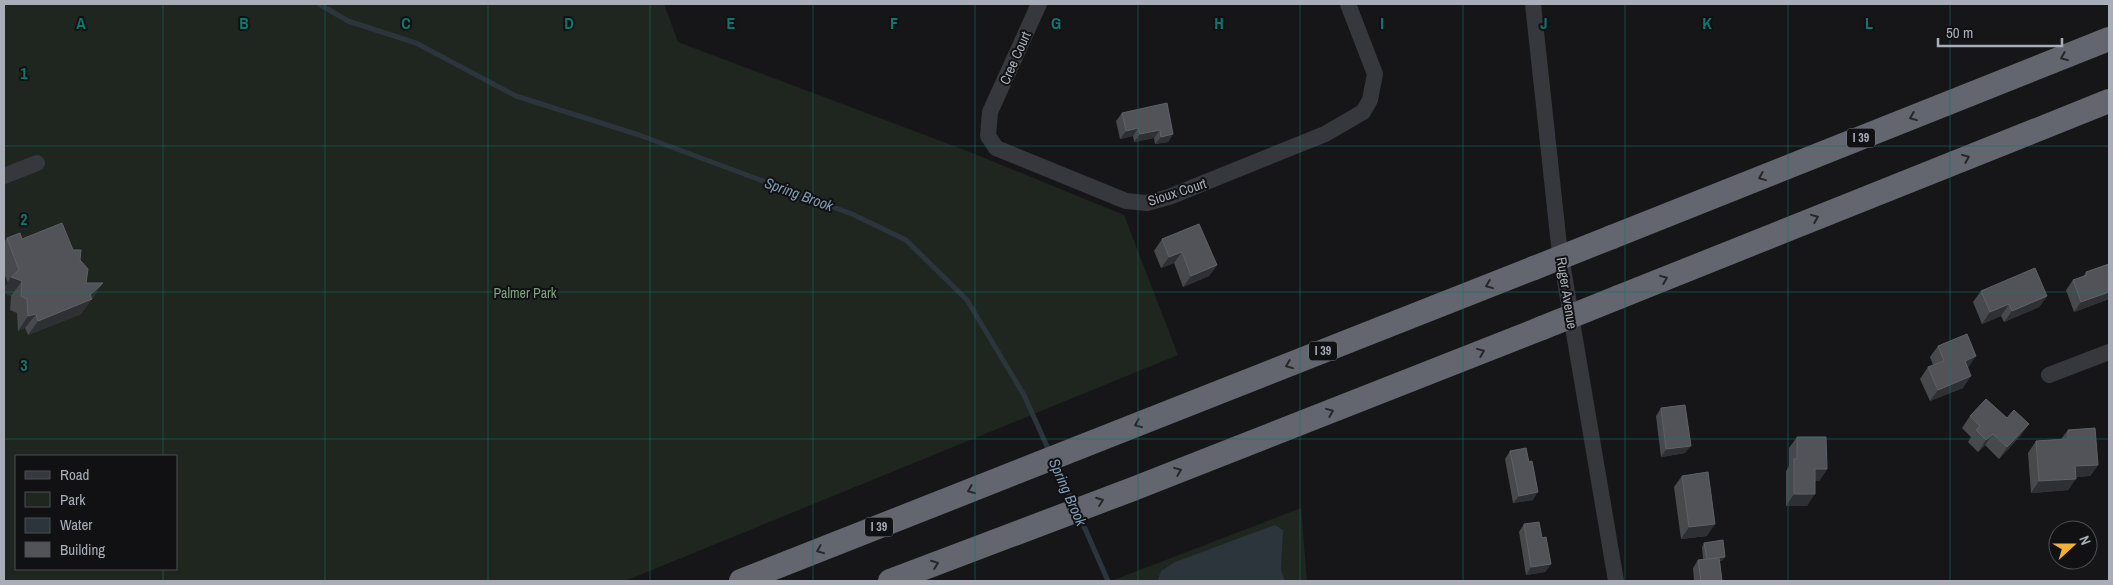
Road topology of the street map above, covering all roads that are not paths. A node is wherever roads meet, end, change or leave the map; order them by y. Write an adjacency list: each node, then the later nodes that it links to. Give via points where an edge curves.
1 (1039, 4): 6 (street, Cree Court)
2 (1348, 4): 6 (street, Sioux Court, via 1375,74 1370,100 1363,112 1325,134 1169,197 1147,203 1126,201 996,148 988,136)
3 (1533, 4): 13 (street, Ruger Avenue, via 1559,245)
4 (2109, 39): 11 (highway, I 39, one-way to 11, bridge)
5 (2109, 101): 12 (highway, one-way to 5, bridge, via 1542,328)
6 (990, 112)
7 (37, 163): 8 (street)
8 (4, 176)
9 (2109, 352): 10 (street)
10 (2050, 375)
11 (742, 581)
12 (890, 581)
13 (1616, 581)

